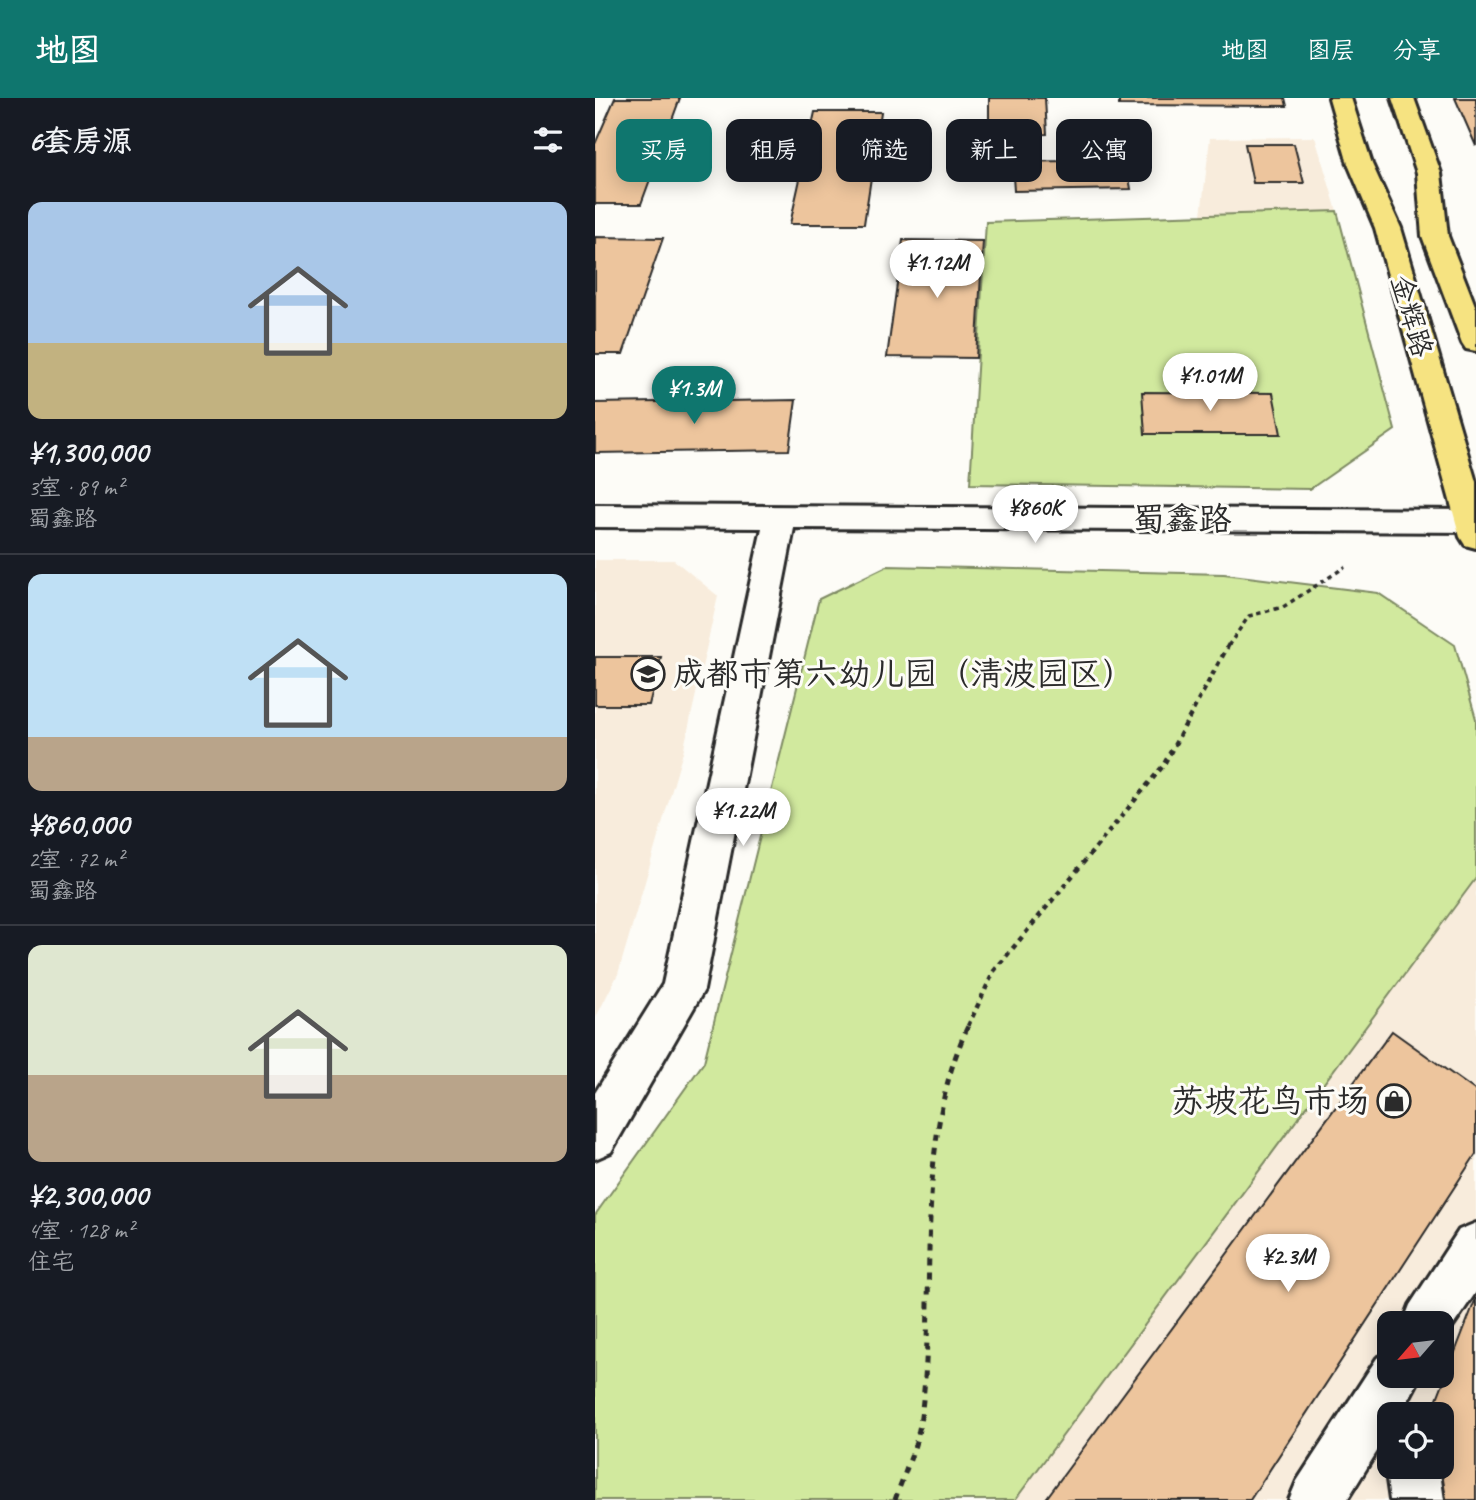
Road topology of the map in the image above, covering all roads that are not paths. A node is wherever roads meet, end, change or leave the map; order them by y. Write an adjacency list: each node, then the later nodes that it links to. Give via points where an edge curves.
1 (1340, 98): 5 (main road, 金辉路, via 1360,163)
2 (1362, 98): 5 (main road, via 1384,164)
3 (1381, 98): 6 (main road, via 1407,176)
4 (1403, 98): 6 (main road, 金辉路, via 1429,173)
5 (1388, 228): 10 (main road, 金辉路)
6 (1435, 236): 7 (main road, 金辉路)
7 (1476, 344)
8 (595, 516): 9 (street, 蜀鑫路)
9 (780, 517): 10 (street, 蜀鑫路); 11 (street, via 683,990)
10 (1474, 526)
11 (595, 1136)
12 (1476, 1247): 13 (street)
13 (1436, 1311)
14 (1388, 1388): 16 (street)
15 (1414, 1479): 17 (street)
16 (1316, 1500)
17 (1417, 1500)

